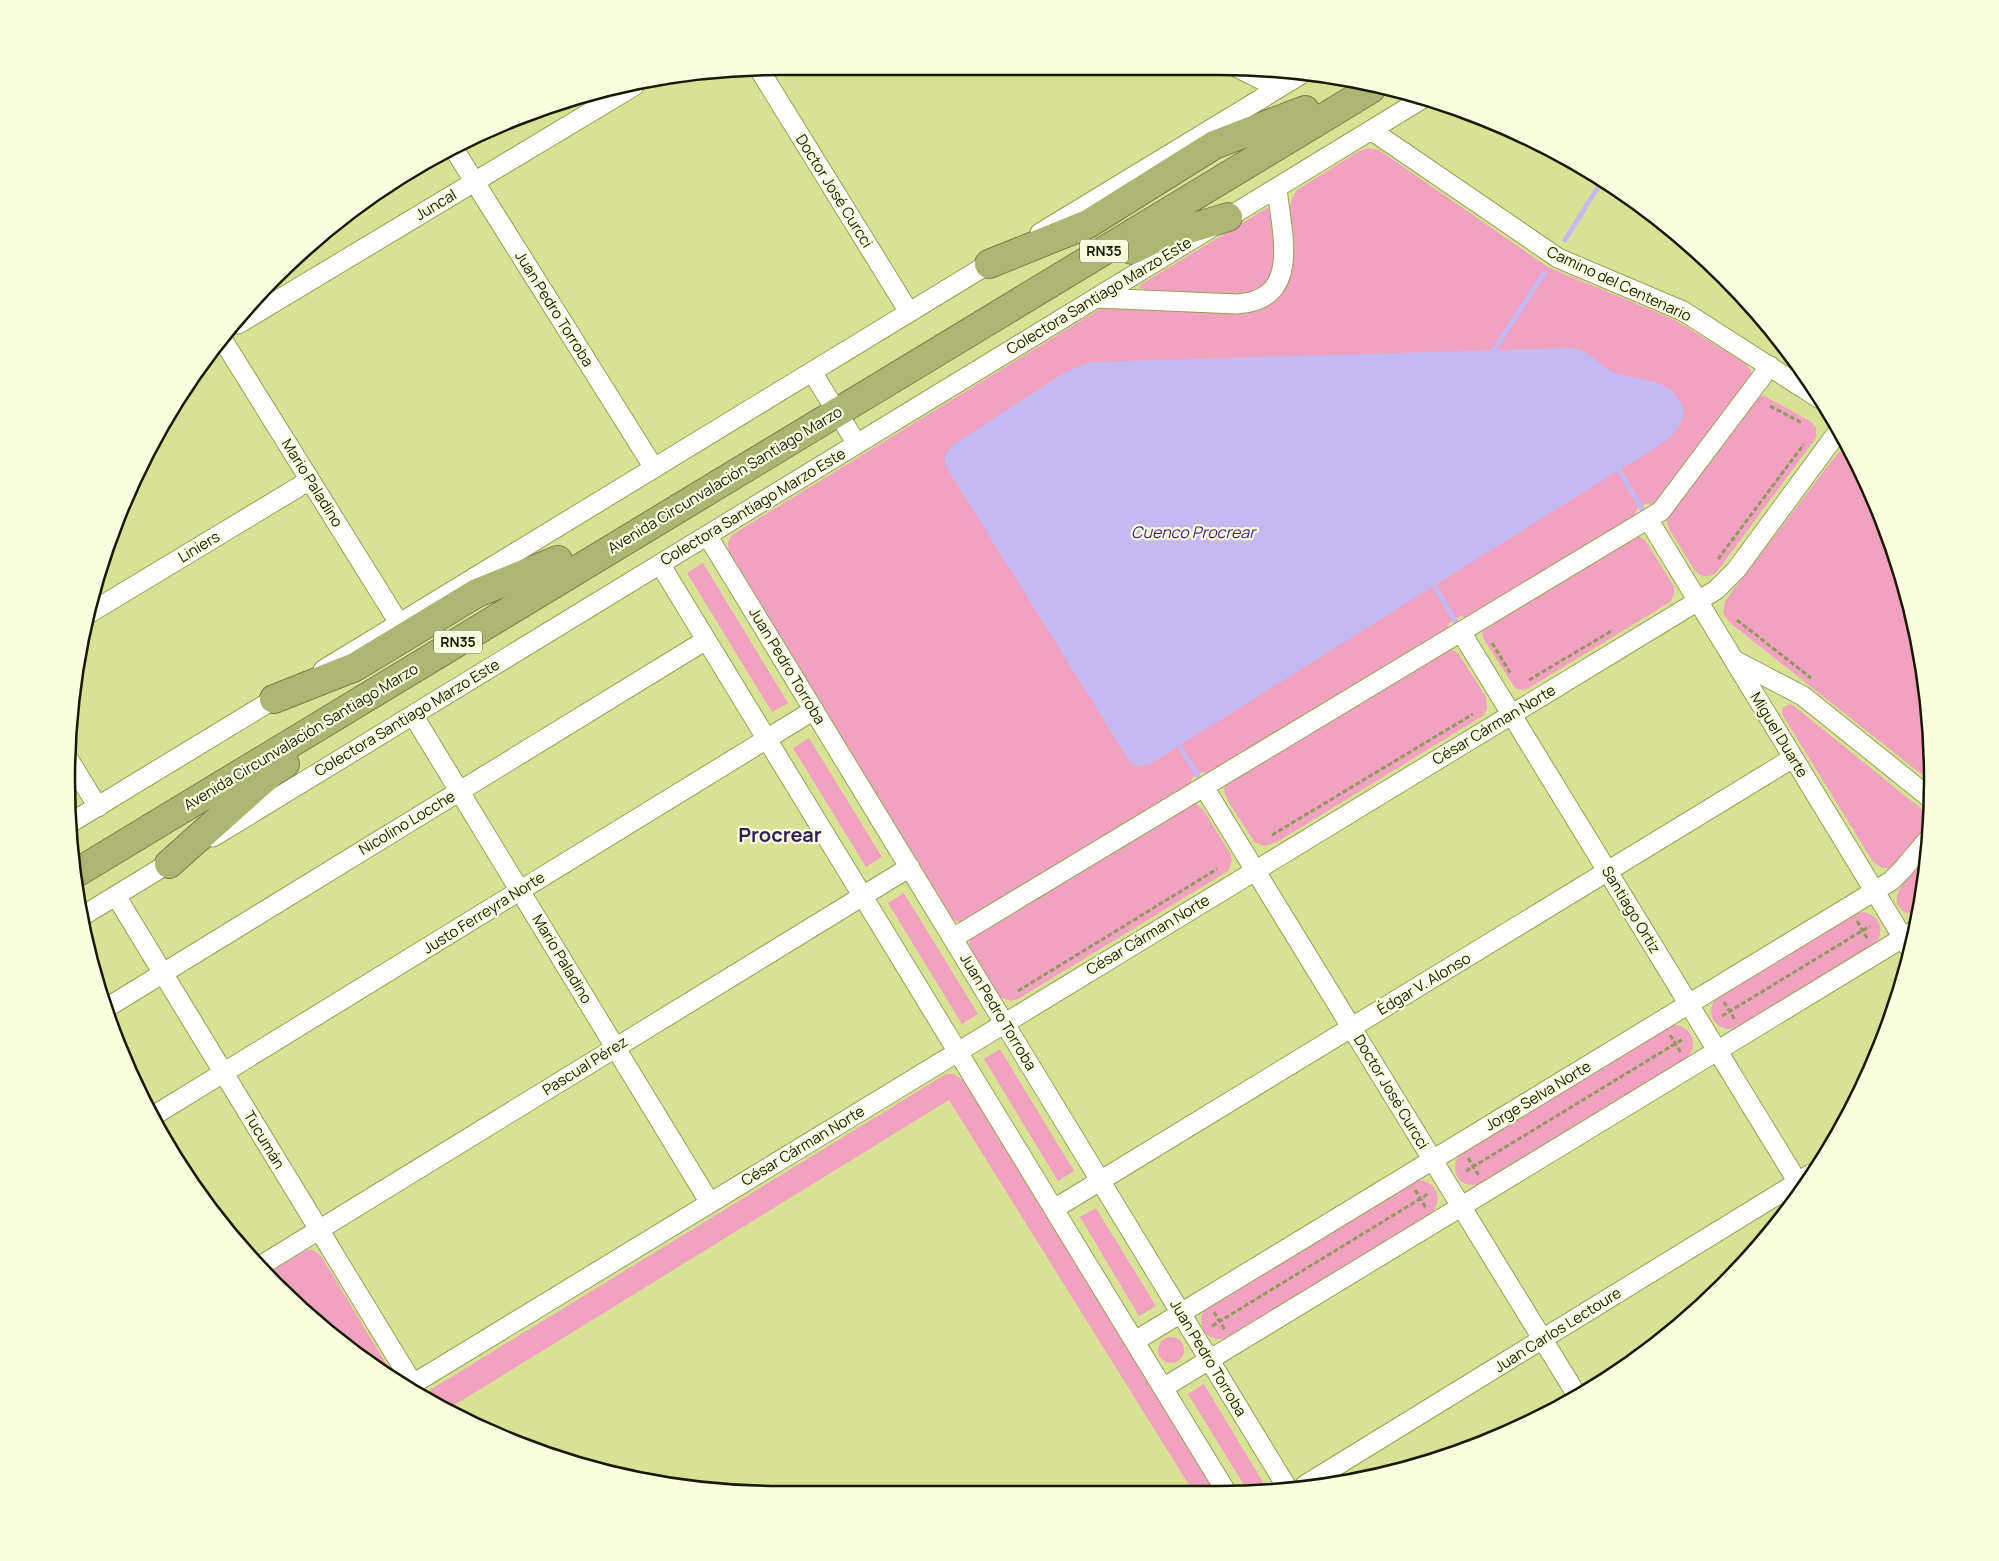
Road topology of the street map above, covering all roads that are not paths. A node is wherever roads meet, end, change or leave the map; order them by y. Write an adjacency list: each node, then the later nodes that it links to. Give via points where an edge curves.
1 (763, 76): 17 (street, Doctor José Curcci)
2 (1255, 77): 5 (street)
3 (1293, 79): 5 (street)
4 (1343, 87): 9 (highway, Avenida Circunvalación Santiago Marzo / RN35)
5 (1278, 88): 15 (street)
6 (1367, 91): 21 (highway, Avenida Circunvalación Santiago Marzo / RN35)
7 (621, 94): 12 (street, Juncal)
8 (1415, 103): 10 (street, Colectora Santiago Marzo Este)
9 (1305, 110): 15 (highway, via 1214,144 1088,224); 24 (highway, Avenida Circunvalación Santiago Marzo / RN35)
10 (1371, 130): 13 (street, Colectora Santiago Marzo Este); 20 (street, Camino del Centenario, via 1558,258 1683,311)
11 (457, 154): 12 (street, Juan Pedro Torroba)
12 (474, 182): 18 (street, Juncal); 27 (street, Juan Pedro Torroba)
13 (1277, 188): 14 (street, Colectora Santiago Marzo Este); 16 (street, via 1283,268 1275,286 1260,299 1236,304)
14 (1228, 218): 16 (street, Colectora Santiago Marzo Este); 21 (highway, via 1142,244 1009,323)
15 (989, 264): 17 (street)
16 (1097, 298): 26 (street, Colectora Santiago Marzo Este)
17 (909, 312): 22 (street)
18 (247, 318)
19 (226, 345): 28 (street, Mario Paladino)
20 (1770, 366): 23 (street, Camino del Centenario); 29 (street, via 1668,504)
21 (912, 367): 24 (highway, Avenida Circunvalación Santiago Marzo / RN35)
22 (812, 372): 24 (street); 27 (street)
23 (1806, 390)
24 (833, 405): 26 (street); 31 (highway, Avenida Circunvalación Santiago Marzo / RN35); 35 (highway, Avenida Circunvalación Santiago Marzo / RN35)
25 (1834, 437): 33 (street, César Cárman Norte, via 1728,579)
26 (857, 444): 30 (street, Colectora Santiago Marzo Este)
27 (654, 468): 36 (street)
28 (310, 480): 34 (street, Liniers); 36 (street, Mario Paladino)
29 (1648, 519): 33 (street, Miguel Duarte); 37 (street)
30 (708, 535): 32 (street, Colectora Santiago Marzo Este); 41 (street, Juan Pedro Torroba)
31 (558, 560): 40 (highway, via 477,593 355,667); 53 (highway, Avenida Circunvalación Santiago Marzo / RN35)
32 (660, 564): 38 (street); 43 (street, Colectora Santiago Marzo Este)
33 (1698, 601): 39 (street, Miguel Duarte); 42 (street, César Cárman Norte)
34 (97, 609)
35 (513, 609): 54 (highway, via 411,688 272,772); 56 (highway, Avenida Circunvalación Santiago Marzo / RN35)
36 (399, 623): 40 (street)
37 (1461, 632): 42 (street, Santiago Ortiz); 47 (street)
38 (706, 640): 44 (street); 48 (street, Nicolino Locche)
39 (1733, 659): 45 (street, Miguel Duarte); 49 (street, via 1803,696)
40 (274, 699): 50 (street)
41 (814, 710): 44 (street, Justo Ferreyra Norte); 55 (street, Juan Pedro Torroba)
42 (1512, 714): 57 (street, César Cárman Norte); 58 (street, Santiago Ortiz)
43 (413, 715): 48 (street, Mario Paladino); 54 (street, Colectora Santiago Marzo Este)
44 (767, 739): 59 (street, Justo Ferreyra Norte); 61 (street)
45 (1793, 758): 58 (street, Édgar V. Alonso); 60 (street, Miguel Duarte)
46 (75, 770): 50 (street)
47 (1204, 787): 57 (street, Doctor José Curcci); 65 (street)
48 (459, 791): 59 (street, Mario Paladino); 67 (street, Nicolino Locche)
49 (1923, 793)
50 (98, 807): 51 (street)
51 (77, 819)
52 (1920, 848): 60 (street, Jorge Selva Norte, via 1898,874)
53 (79, 850)
54 (169, 864): 62 (street, Colectora Santiago Marzo Este)
55 (910, 867): 61 (street, Pascual Pérez); 65 (street, Juan Pedro Torroba)
56 (81, 870)
57 (1256, 870): 70 (street, César Cárman Norte); 71 (street, Doctor José Curcci)
58 (1607, 872): 69 (street, Santiago Ortiz); 71 (street, Édgar V. Alonso)
59 (520, 891): 72 (street, Mario Paladino); 75 (street, Justo Ferreyra Norte)
60 (1874, 891): 64 (street, Miguel Duarte); 69 (street, Jorge Selva Norte)
61 (863, 895): 72 (street, Pascual Pérez); 74 (street)
62 (116, 896): 63 (street, Colectora Santiago Marzo Este); 67 (street, Tucumán)
63 (88, 913)
64 (1906, 936)
65 (953, 938): 70 (street, Juan Pedro Torroba)
66 (1905, 943): 73 (street)
67 (163, 973): 68 (street, Nicolino Locche); 75 (street, Tucumán)
68 (111, 1004)
69 (1688, 1004): 73 (street, Santiago Ortiz); 77 (street, Jorge Selva Norte)
70 (1004, 1023): 74 (street, César Cárman Norte); 79 (street, Juan Pedro Torroba)
71 (1352, 1028): 77 (street, Doctor José Curcci); 79 (street, Édgar V. Alonso)
72 (616, 1048): 81 (street, Mario Paladino); 84 (street, Pascual Pérez)
73 (1717, 1051): 78 (street, Santiago Ortiz); 82 (street)
74 (958, 1052): 81 (street, César Cárman Norte); 83 (street)
75 (224, 1073): 76 (street, Justo Ferreyra Norte); 84 (street, Tucumán)
76 (159, 1113)
77 (1433, 1160): 82 (street, Doctor José Curcci); 86 (street, Jorge Selva Norte)
78 (1801, 1178)
79 (1101, 1181): 83 (street, Édgar V. Alonso); 86 (street, Juan Pedro Torroba)
80 (1794, 1187): 87 (street, Juan Carlos Lectoure)
81 (710, 1203): 91 (street, César Cárman Norte)
82 (1461, 1206): 87 (street, Doctor José Curcci); 89 (street)
83 (1054, 1209): 88 (street)
84 (319, 1230): 85 (street, Pascual Pérez); 90 (street, Tucumán)
85 (266, 1262)
86 (1181, 1313): 88 (street, Jorge Selva Norte); 89 (street, Juan Pedro Torroba)
87 (1542, 1340): 93 (street, Doctor José Curcci); 94 (street, Juan Carlos Lectoure)
88 (1135, 1341): 92 (street)
89 (1210, 1359): 92 (street); 95 (street, Juan Pedro Torroba)
90 (404, 1377)
91 (415, 1383)
92 (1163, 1388): 96 (street)
93 (1573, 1390)
94 (1314, 1479)
95 (1284, 1482)
96 (1224, 1486)

